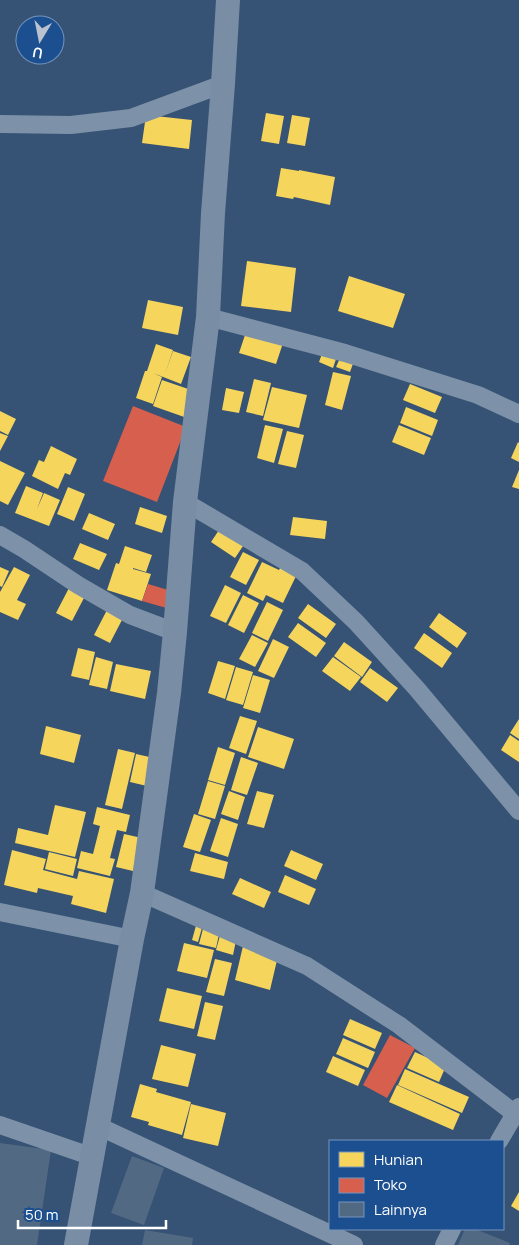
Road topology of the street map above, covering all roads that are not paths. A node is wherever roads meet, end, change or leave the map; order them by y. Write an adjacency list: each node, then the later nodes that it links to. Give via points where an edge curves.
1 (228, 0): 2 (street)
2 (224, 84): 3 (street, via 132,118 71,125); 4 (street)
3 (0, 124)
4 (208, 317): 5 (street, via 345,353 478,396); 6 (street)
5 (519, 414)
6 (186, 502): 8 (street); 9 (street, via 302,571 356,622 417,689)
7 (0, 535): 8 (street, via 130,615)
8 (175, 632): 10 (street)
9 (519, 811)
10 (142, 893): 12 (street); 13 (street, via 307,966 399,1025)
11 (0, 912): 12 (street)
12 (132, 939): 15 (street)
13 (517, 1110): 16 (street)
14 (0, 1125): 17 (street)
15 (98, 1126): 17 (street); 20 (street)
16 (500, 1140)
17 (93, 1157): 19 (street)
18 (452, 1230): 21 (street)
19 (76, 1245)
20 (354, 1245)
21 (444, 1245)

